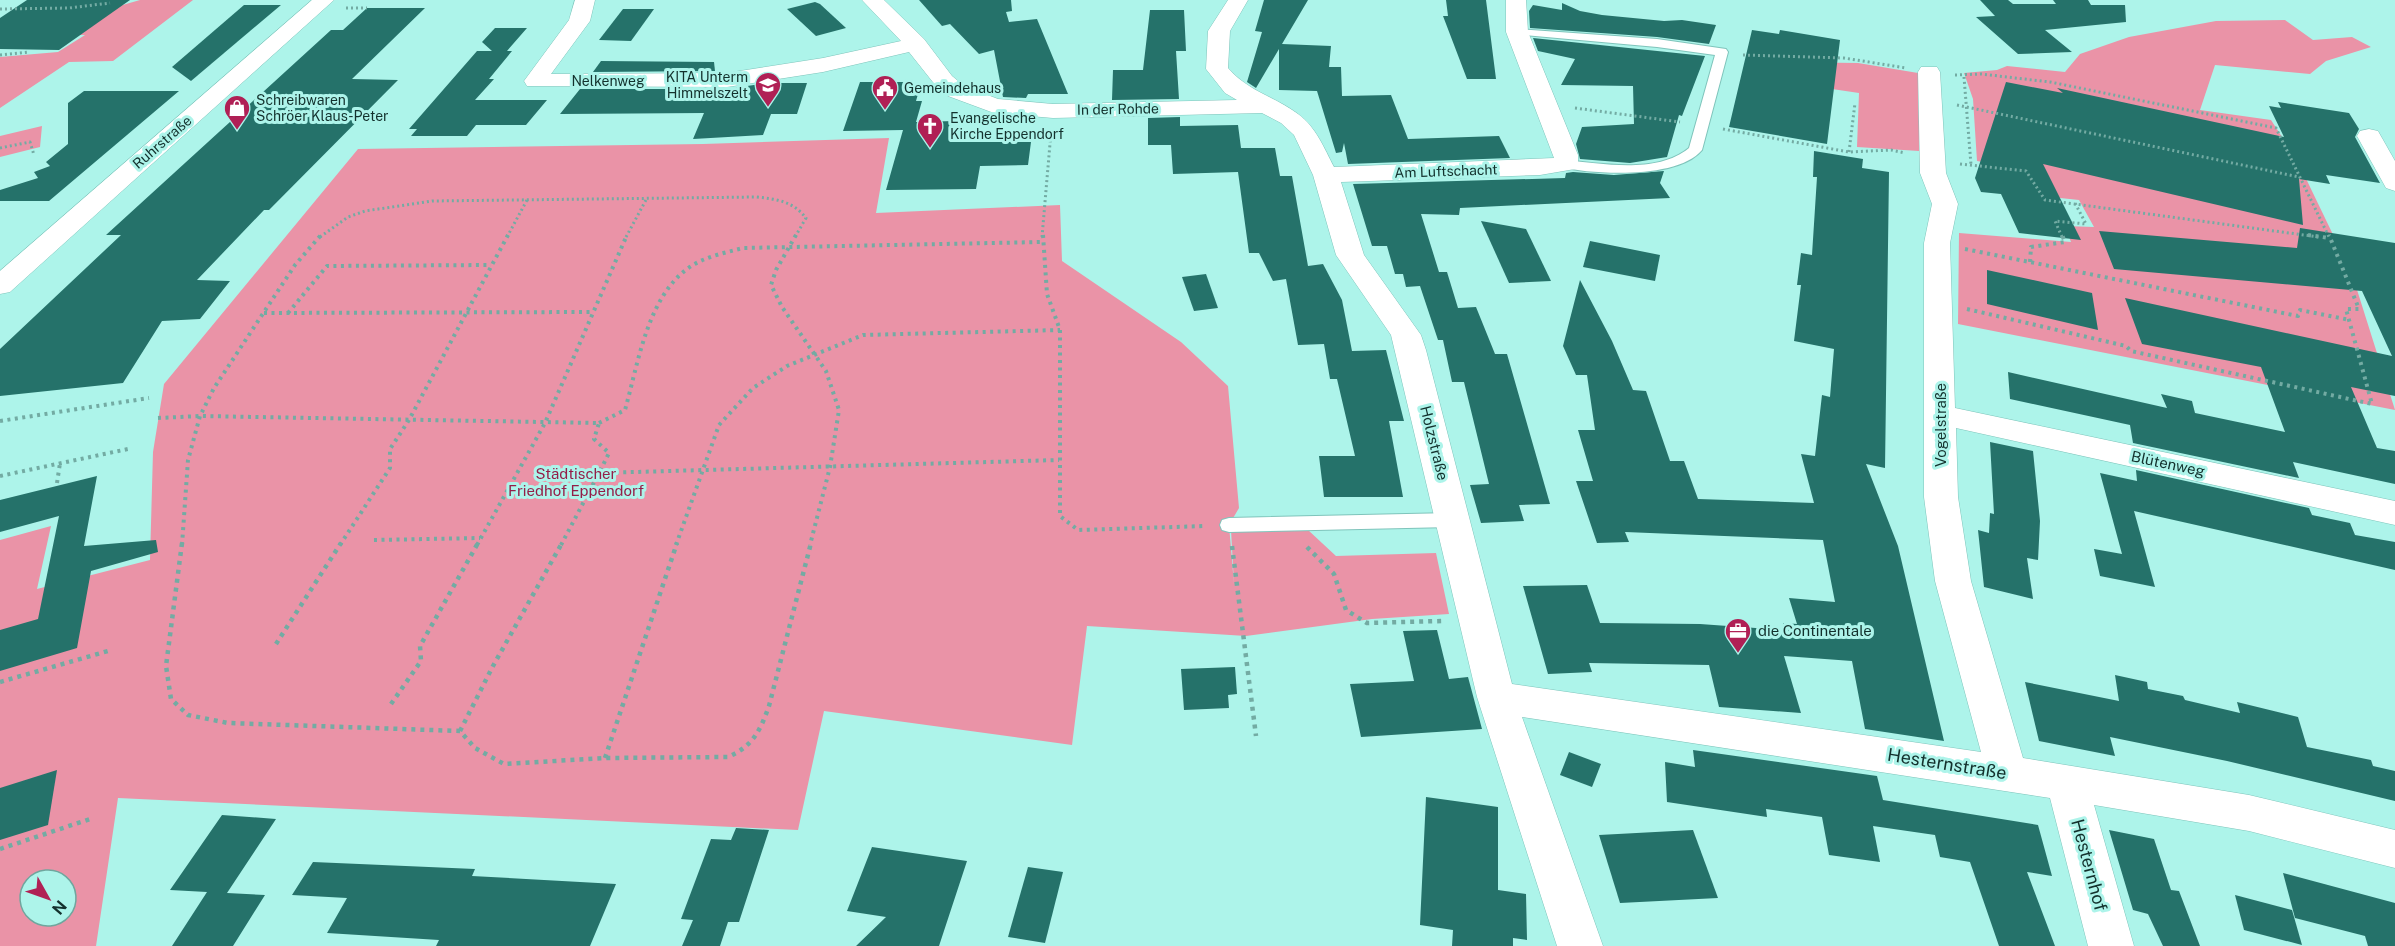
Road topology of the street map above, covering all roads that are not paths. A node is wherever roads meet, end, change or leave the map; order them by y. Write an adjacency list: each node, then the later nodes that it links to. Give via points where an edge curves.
1 (585, 0): 7 (street, Nelkenweg, via 579,21 535,81 727,80 823,65)
2 (872, 0): 7 (street, In der Rohde)
3 (1238, 0): 9 (street, Holzstraße, via 1219,31 1217,69 1233,88)
4 (1516, 0): 6 (street)
5 (331, 4): 14 (street, Ruhrstraße)
6 (1516, 32): 11 (street, via 1566,155); 11 (lane, Am Luftschacht, via 1637,40 1722,52 1690,157 1671,164 1598,168)
7 (916, 44): 9 (street, In der Rohde, via 956,91 994,106 1053,111)
8 (1929, 72): 15 (street, Vogelstraße, via 1933,173 1945,204 1937,243)
9 (1263, 106): 12 (street, Holzstraße, via 1289,118 1304,132)
10 (2369, 136): 13 (street)
11 (1566, 164): 12 (street, Am Luftschacht)
12 (1326, 175): 17 (street, Holzstraße, via 1350,255 1406,335)
13 (2395, 183)
14 (0, 285)
15 (1942, 415): 16 (street, Blütenweg); 20 (street, Vogelstraße, via 1941,497 1953,581)
16 (2395, 513)
17 (1452, 520): 18 (lane); 19 (street, Holzstraße)
18 (1229, 525)
19 (1496, 697): 20 (street, Hesternstraße); 23 (street, Holzstraße)
20 (2007, 773): 21 (street, Hesternstraße)
21 (2067, 784): 22 (street, Hesternstraße, via 2249,813); 24 (street, Hesternhof)
22 (2395, 849)
23 (1580, 946)
24 (2111, 946)

